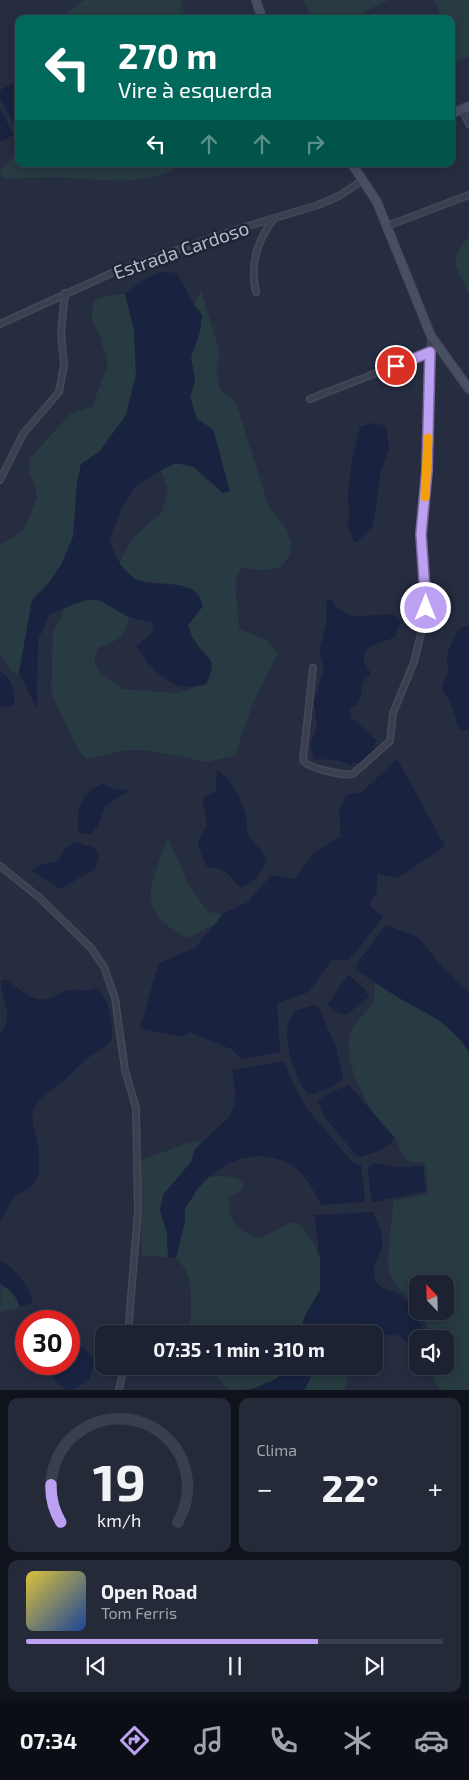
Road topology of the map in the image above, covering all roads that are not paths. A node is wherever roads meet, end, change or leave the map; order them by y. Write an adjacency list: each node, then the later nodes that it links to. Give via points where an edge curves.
1 (256, 0): 2 (main road)
2 (261, 15)
3 (465, 108): 4 (street)
4 (469, 124)
5 (354, 167): 6 (main road)
6 (363, 180): 8 (street, Estrada Cardoso, via 331,200); 9 (main road)
7 (469, 195): 9 (street)
8 (274, 220): 10 (street, via 256,249 253,271); 11 (street, Estrada Cardoso, via 238,229 114,272)
9 (387, 226): 13 (main road)
10 (256, 292)
11 (65, 293): 12 (street, Estrada Cardoso); 17 (street, via 61,333 64,365 59,392 23,434)
12 (0, 324)
13 (431, 336): 14 (street); 15 (main road)
14 (430, 352): 16 (street); 18 (street, via 427,471 421,534 426,608 417,652 392,719 390,741 358,771 348,775 307,766 303,760)
15 (469, 389)
16 (310, 399)
17 (0, 480)
18 (314, 668)
19 (0, 866): 20 (street, via 40,898 91,948 104,967 115,998 122,1057 136,1108 138,1211)
20 (129, 1325)
21 (122, 1375): 22 (street)
22 (119, 1390)

